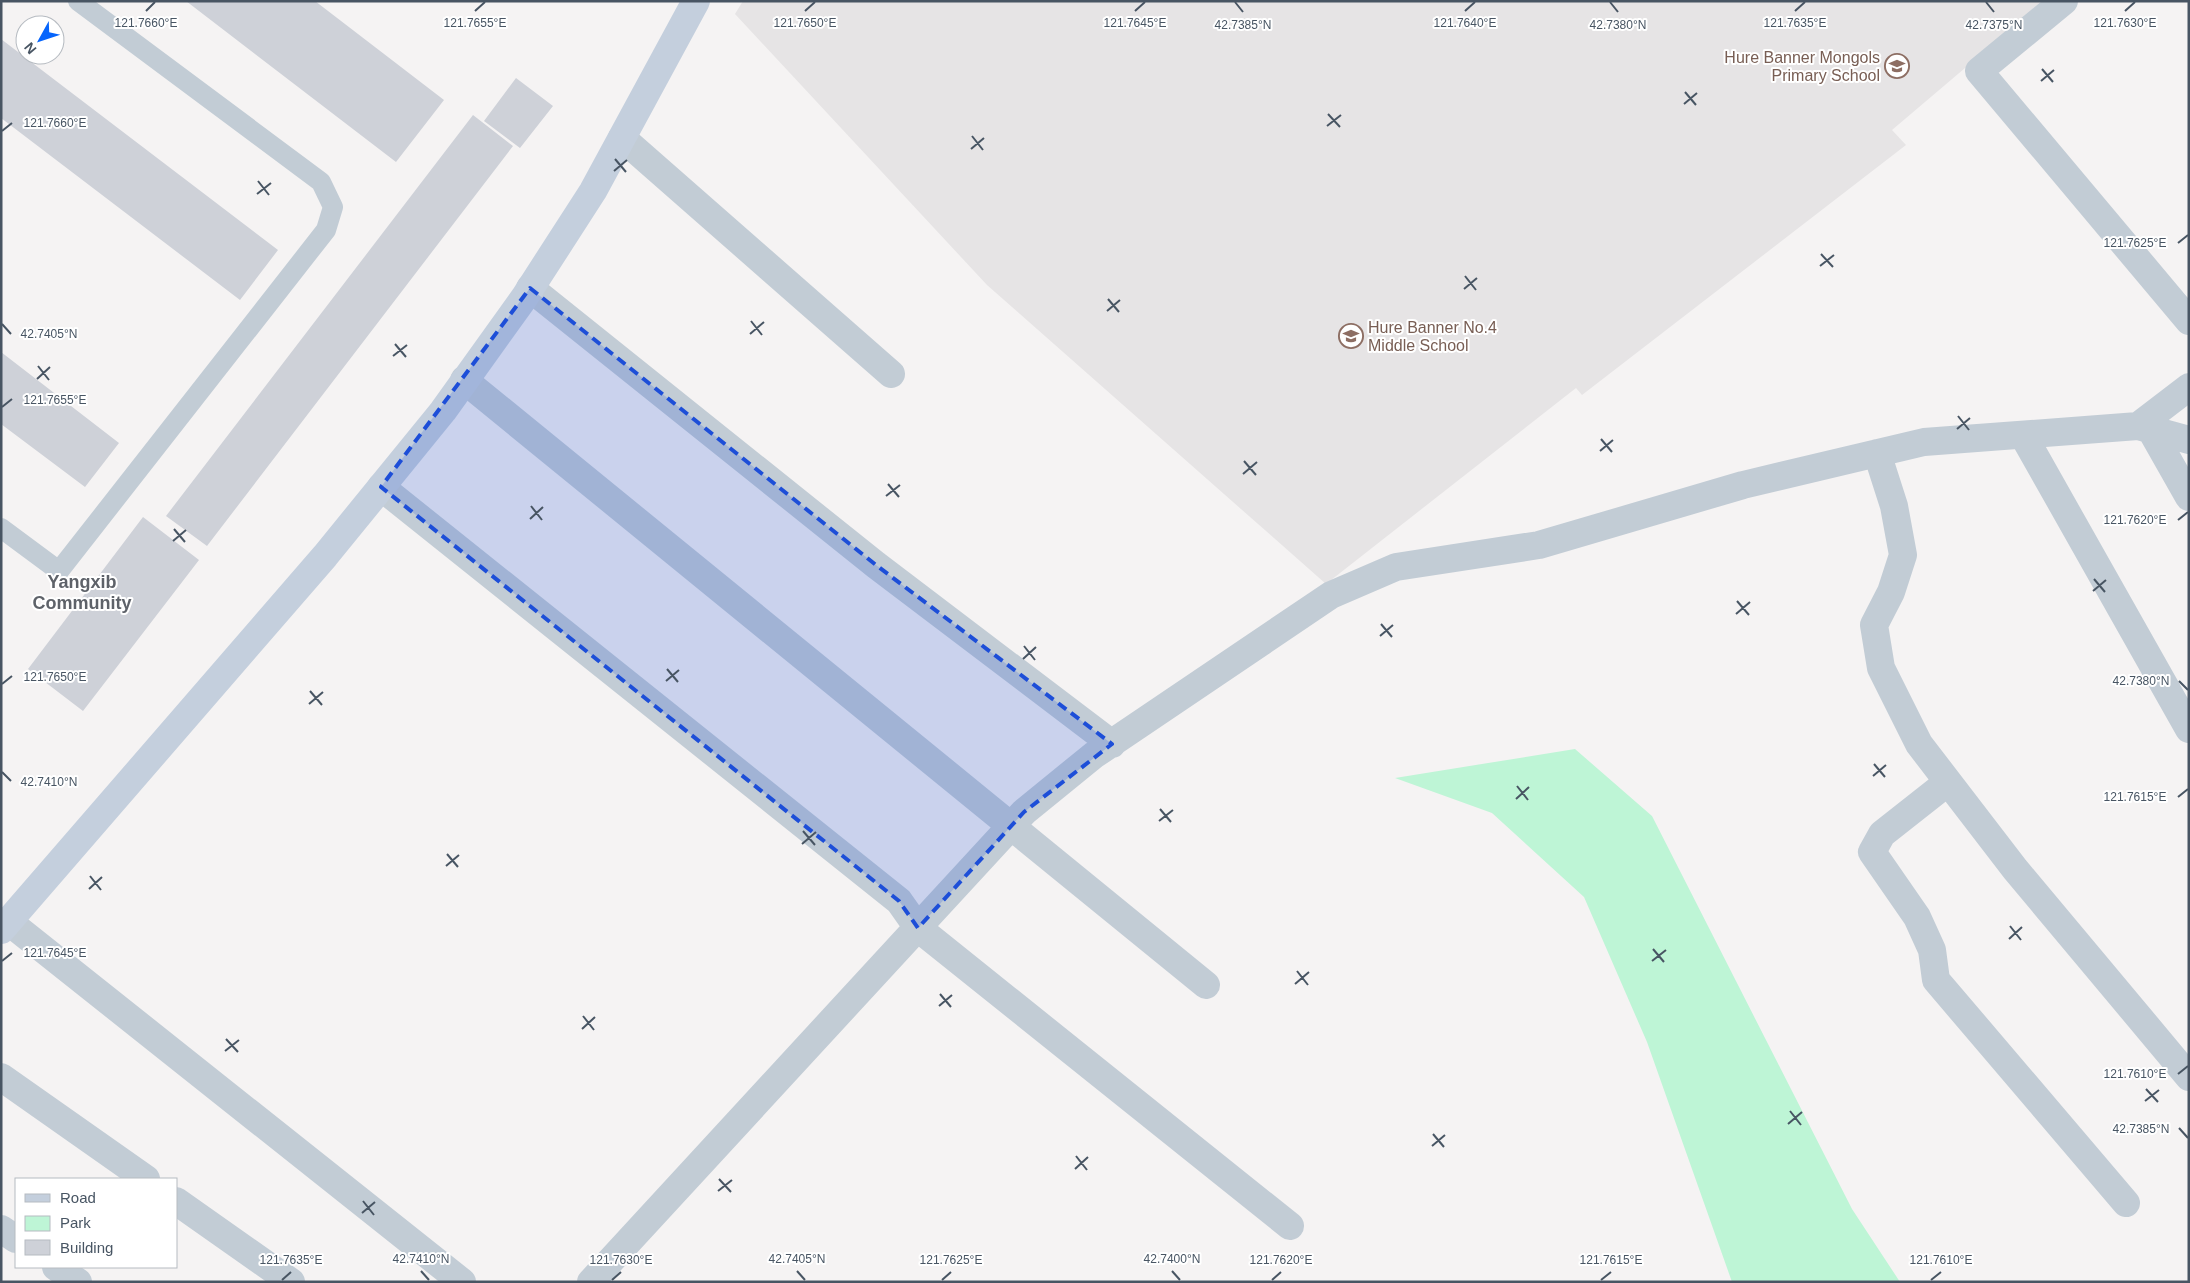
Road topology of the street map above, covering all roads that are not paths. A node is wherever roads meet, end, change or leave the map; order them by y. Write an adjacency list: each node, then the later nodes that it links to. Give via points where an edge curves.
1 (78, 1): 16 (lane, via 321,182 333,207 326,230 59,571)
2 (696, 1): 4 (main road)
3 (2064, 1): 6 (street, via 1979,72)
4 (622, 138): 5 (main road); 7 (street)
5 (530, 288): 8 (main road); 18 (street, via 876,565)
6 (2189, 321)
7 (891, 374)
8 (464, 380): 14 (main road); 20 (street)
9 (2189, 387): 10 (street)
10 (2144, 428): 11 (street); 12 (street); 15 (street)
11 (2023, 435): 13 (street, via 1924,442); 17 (street)
12 (2189, 440)
13 (1877, 453): 18 (street, via 1742,485 1539,545 1396,567 1331,595); 19 (street, via 1894,506 1903,555 1891,592 1874,625 1882,668 1919,744)
14 (381, 487): 21 (main road, via 326,556); 22 (street, via 899,901)
15 (2189, 497)
16 (1, 528)
17 (2189, 729)
18 (1112, 744): 20 (street, via 1024,812)
19 (1948, 782): 25 (street, via 2014,869); 28 (street, via 1882,834 1872,852 1917,917 1932,950 1936,980)
20 (1011, 826): 22 (street); 23 (street)
21 (5, 926): 35 (street)
22 (918, 928): 29 (street); 36 (street)
23 (1206, 985)
24 (1, 1077): 26 (street)
25 (2189, 1077)
26 (145, 1178)
27 (178, 1202): 34 (street)
28 (2126, 1203)
29 (1290, 1226)
30 (1, 1229): 31 (street)
31 (15, 1239)
32 (57, 1268): 33 (street)
33 (78, 1282)
34 (291, 1282)
35 (462, 1282)
36 (591, 1282)

